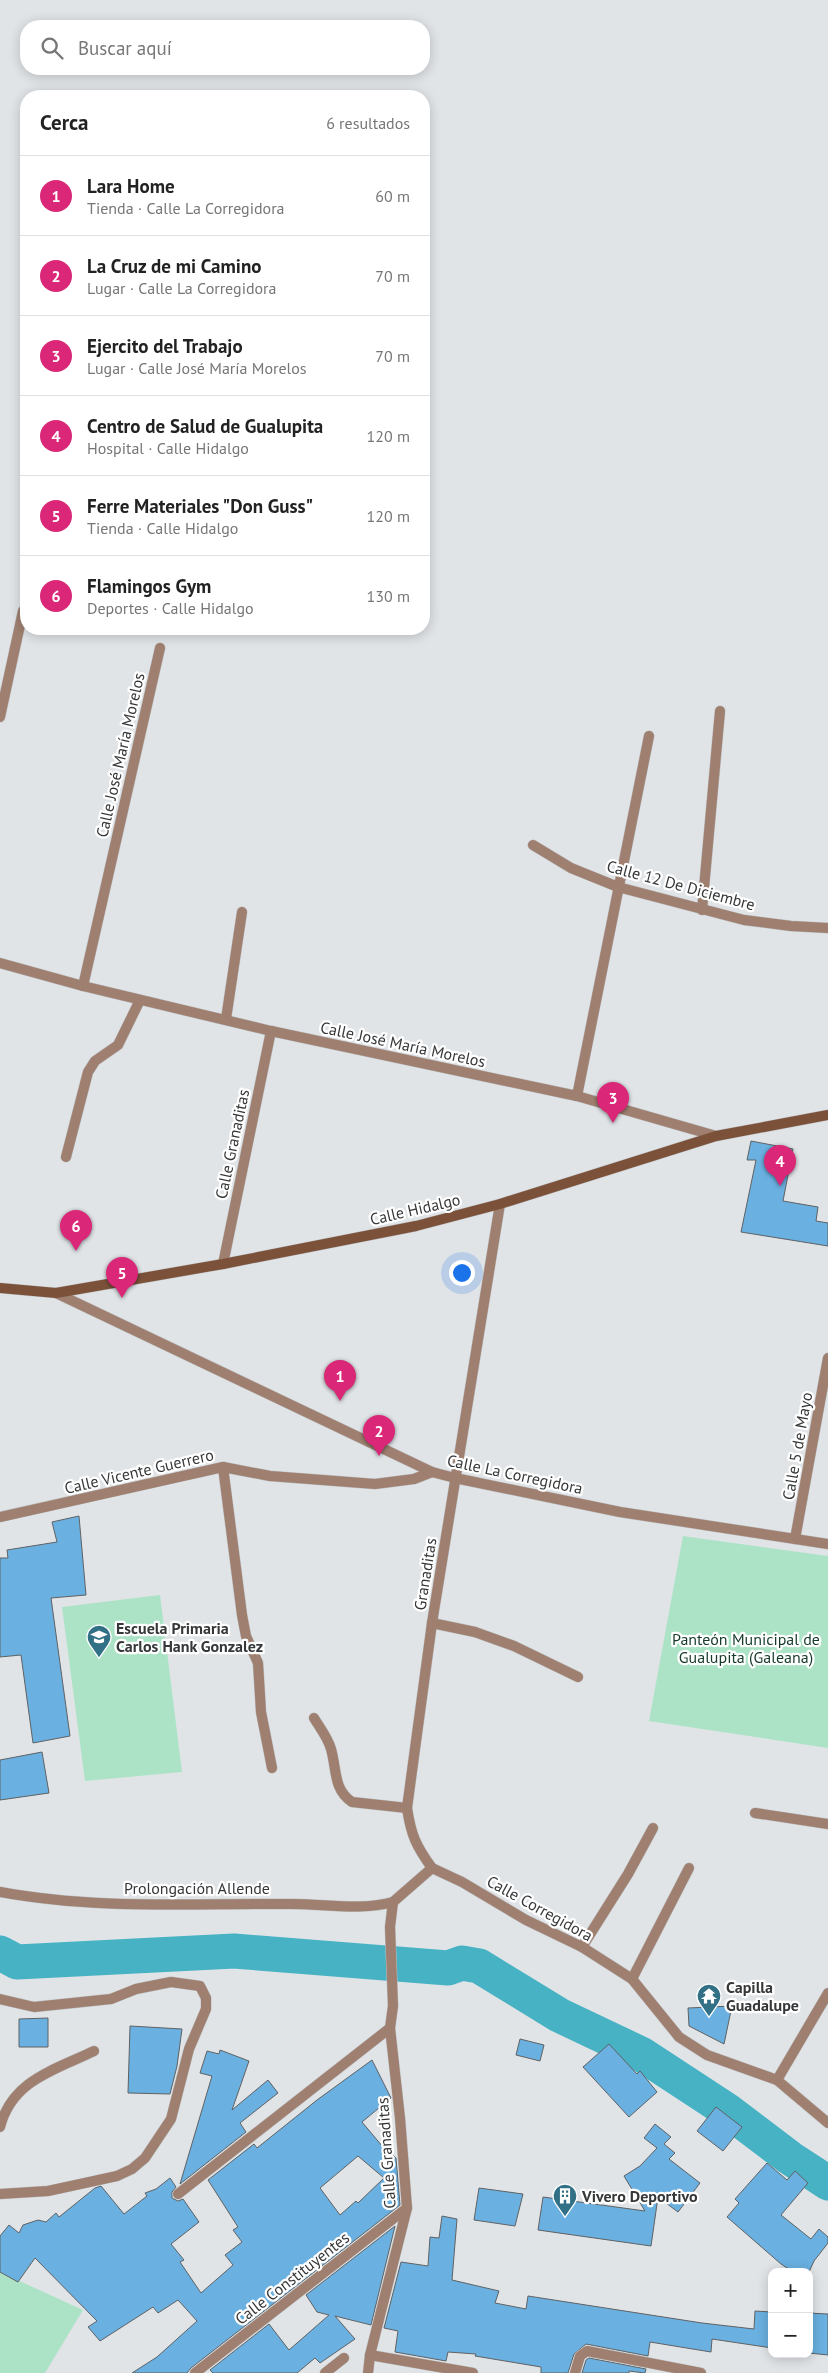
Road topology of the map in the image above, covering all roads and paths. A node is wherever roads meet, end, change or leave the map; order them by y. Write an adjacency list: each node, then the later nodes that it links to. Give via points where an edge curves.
1 (20, 629): 4 (street)
2 (160, 648): 12 (street, Calle José María Morelos)
3 (720, 711): 8 (street)
4 (0, 717)
5 (649, 736): 7 (street)
6 (533, 845): 7 (street, Calle 12 De Diciembre, via 571,868)
7 (618, 887): 8 (street, Calle 12 De Diciembre); 16 (street)
8 (702, 910): 10 (street, Calle 12 De Diciembre, via 763,922)
9 (242, 912): 14 (street)
10 (828, 928)
11 (0, 963): 12 (street, Calle José María Morelos)
12 (83, 986): 13 (street, Calle José María Morelos)
13 (140, 1000): 14 (street, Calle José María Morelos); 19 (street, via 118,1045 95,1061 88,1072)
14 (226, 1019): 15 (street, Calle José María Morelos)
15 (271, 1031): 16 (street, Calle José María Morelos); 21 (street, Calle Granaditas)
16 (577, 1096): 18 (street, Calle José María Morelos)
17 (828, 1115): 18 (main road, Calle Hidalgo)
18 (716, 1136): 20 (main road, Calle Hidalgo)
19 (66, 1157)
20 (500, 1204): 21 (main road, Calle Hidalgo, via 416,1226); 27 (street, Granaditas)
21 (223, 1264): 23 (main road, Calle Hidalgo)
22 (0, 1288): 23 (main road, Calle Hidalgo)
23 (56, 1293): 26 (street, Calle La Corregidora)
24 (828, 1358): 29 (street, Calle 5 de Mayo)
25 (223, 1467): 26 (street, Calle Vicente Guerrero, via 270,1476 375,1484 414,1479); 28 (street, Calle Vicente Guerrero); 34 (street, via 246,1636 258,1663 261,1712)
26 (432, 1472): 27 (street, Calle La Corregidora)
27 (455, 1478): 29 (street, Calle La Corregidora, via 620,1512); 31 (street, Granaditas)
28 (0, 1517)
29 (796, 1539): 30 (street)
30 (828, 1544)
31 (432, 1623): 32 (street, via 475,1632 514,1646); 35 (street, Granaditas)
32 (578, 1677)
33 (314, 1718): 35 (street, via 331,1750 339,1790 346,1798 352,1802)
34 (272, 1768)
35 (407, 1808): 39 (street, Granaditas, via 416,1847)
36 (755, 1813): 37 (street)
37 (828, 1824)
38 (653, 1828): 43 (street)
39 (432, 1868): 42 (street); 43 (street, Calle Corregidora)
40 (689, 1868): 44 (street)
41 (0, 1892): 42 (street, Prolongación Allende, via 40,1900 103,1903 378,1906)
42 (394, 1902): 47 (street, Calle Granaditas, via 390,1926 393,2006)
43 (582, 1947): 44 (street, Calle Corregidora)
44 (632, 1979): 49 (street, Calle Corregidora, via 679,2037 694,2048)
45 (828, 1993): 49 (street)
46 (0, 1999): 52 (street, via 34,2007 83,2004 172,1982 200,1986 206,1998 206,2008 189,2049 171,2119 145,2158 117,2176 48,2191)
47 (390, 2028): 53 (street); 54 (street, Calle Granaditas)
48 (94, 2051): 51 (street, via 28,2082 14,2096)
49 (777, 2080): 50 (street)
50 (828, 2123)
51 (0, 2127)
52 (0, 2194)
53 (178, 2194)
54 (407, 2208): 55 (street, Calle Granaditas); 57 (street, Calle Constituyentes)
55 (370, 2355): 59 (street, Calle Granaditas); 60 (street)
56 (344, 2358): 58 (street)
57 (195, 2373)
58 (325, 2373)
59 (368, 2373)
60 (473, 2373)
61 (575, 2373): 62 (street, via 580,2356 587,2351)
62 (701, 2373)

